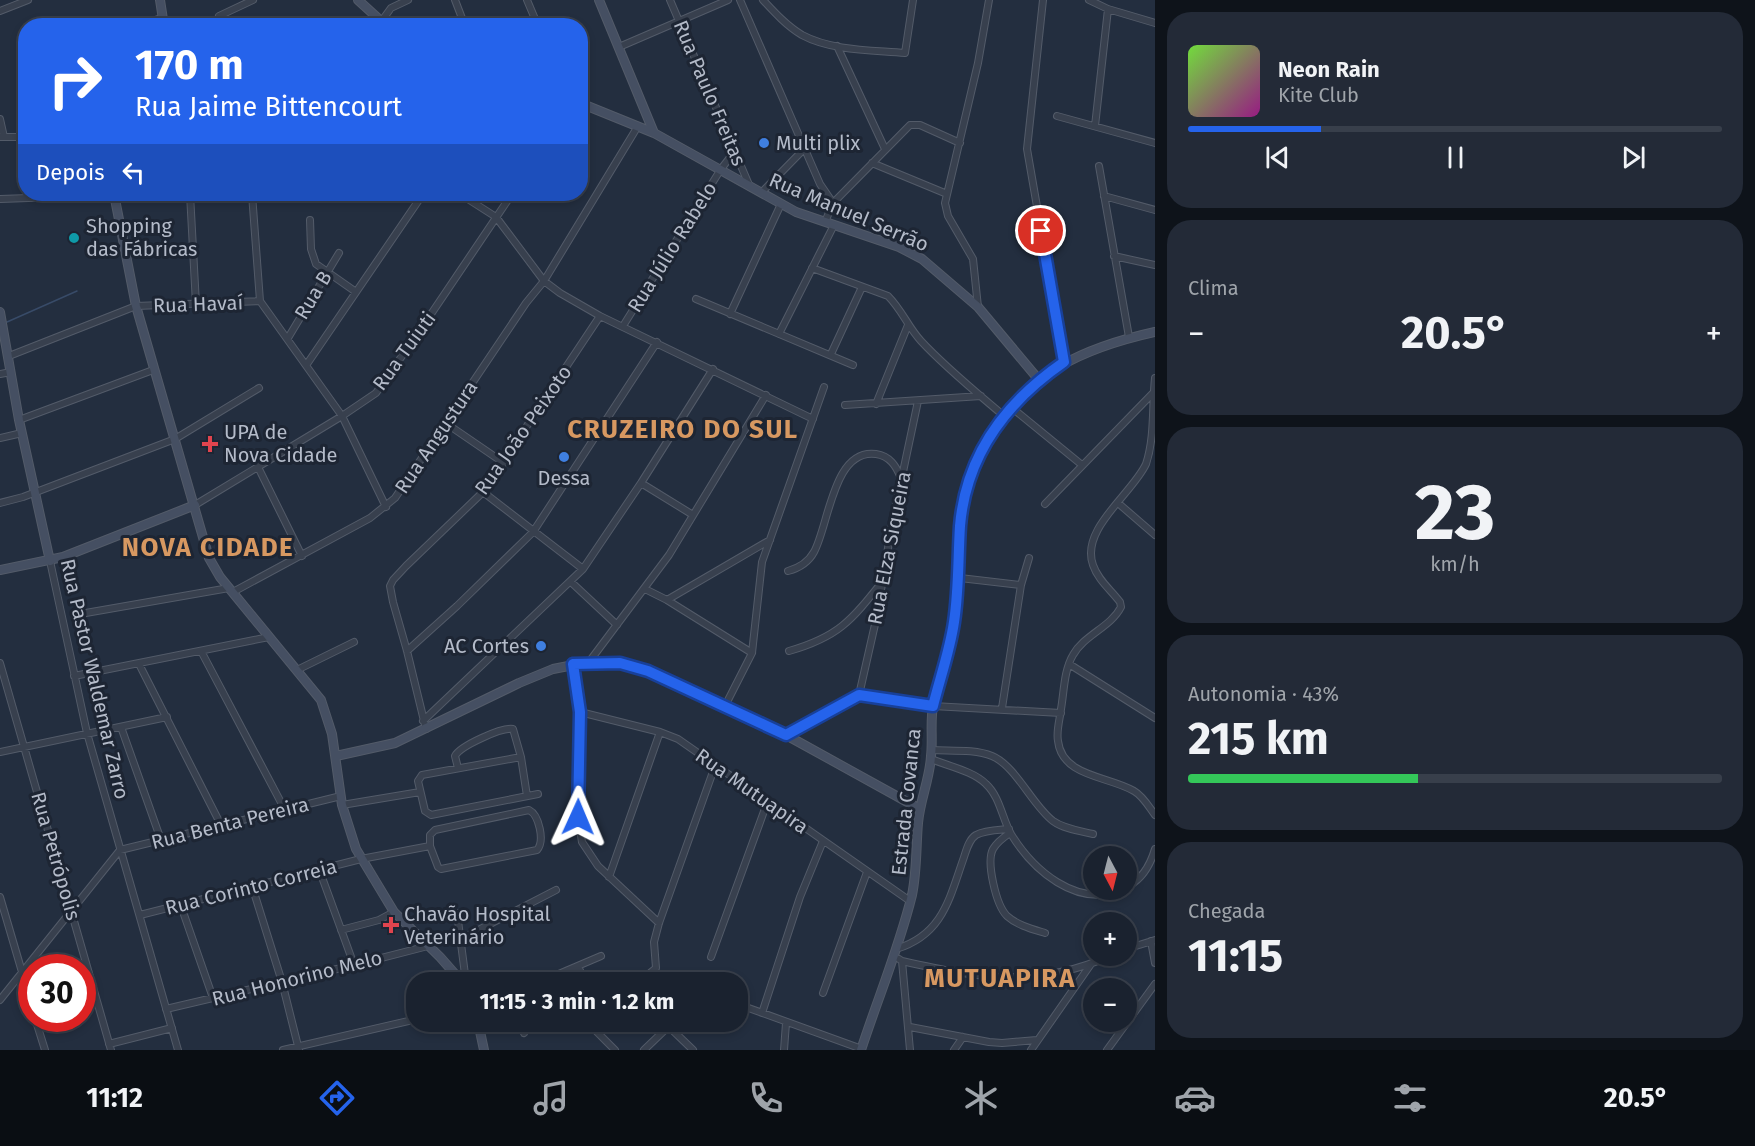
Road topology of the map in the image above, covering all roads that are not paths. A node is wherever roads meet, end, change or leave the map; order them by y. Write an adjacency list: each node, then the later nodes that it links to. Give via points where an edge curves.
1 (28, 0): 20 (street)
2 (160, 0): 22 (street)
3 (253, 0): 21 (street)
4 (358, 0): 23 (street)
5 (388, 0): 18 (street)
6 (408, 0): 18 (street)
7 (455, 0): 25 (street)
8 (527, 0): 26 (street)
9 (599, 0): 30 (street)
10 (670, 0): 27 (street, Rua Paulo Freitas)
11 (728, 0): 27 (street)
12 (740, 0): 41 (street)
13 (763, 0): 29 (street, via 802,35)
14 (913, 0): 29 (street, via 904,53)
15 (989, 0): 40 (street)
16 (1043, 0): 91 (street, via 1028,149)
17 (1089, 0): 19 (street)
18 (391, 8): 24 (street)
19 (1108, 9): 28 (street); 35 (street)
20 (0, 12)
21 (219, 16)
22 (163, 18)
23 (377, 18)
24 (386, 18)
25 (462, 18)
26 (535, 18)
27 (680, 22): 30 (street); 43 (street, Rua Paulo Freitas)
28 (1155, 22)
29 (837, 46): 42 (street)
30 (620, 47): 36 (street)
31 (588, 106): 34 (street, Rua Manuel Serrão)
32 (1057, 116): 35 (street)
33 (0, 119): 37 (street)
34 (638, 126): 36 (street, Rua Manuel Serrão); 71 (street, Rua Angustura)
35 (1095, 126): 39 (street)
36 (654, 133): 46 (street, Rua Manuel Serrão)
37 (2, 137): 38 (street)
38 (18, 137)
39 (1155, 142)
40 (960, 144): 42 (street, via 915,124); 49 (street)
41 (805, 148): 48 (street); 59 (street)
42 (885, 149): 44 (street)
43 (735, 151): 46 (street, Rua Júlio Rabelo); 47 (street, Rua Paulo Freitas)
44 (872, 163): 49 (street); 59 (street)
45 (1099, 166): 50 (street)
46 (721, 169): 47 (street, Rua Manuel Serrão); 83 (street, Rua Júlio Rabelo)
47 (750, 187): 48 (street, Rua Manuel Serrão)
48 (761, 193): 60 (street, Rua Manuel Serrão)
49 (947, 195): 78 (street, via 948,216 975,266)
50 (1104, 196): 61 (street); 67 (street)
51 (18, 198): 52 (street)
52 (0, 199)
53 (115, 201): 77 (street)
54 (190, 201): 76 (street)
55 (253, 201): 75 (street)
56 (418, 201): 73 (street)
57 (471, 201): 62 (street)
58 (507, 201): 62 (street, Rua Tuiuti)
59 (833, 203): 64 (street)
60 (781, 204): 64 (street, Rua Manuel Serrão); 79 (street)
61 (1155, 210)
62 (496, 217): 71 (street); 109 (street, Rua Tuiuti, via 385,382)
63 (310, 220): 70 (street, via 312,256)
64 (825, 222): 65 (street, Rua Manuel Serrão)
65 (834, 225): 69 (street); 78 (street, Rua Manuel Serrão, via 914,254)
66 (339, 253): 70 (street, Rua B)
67 (1114, 255): 68 (street); 86 (street)
68 (1155, 265)
69 (812, 268): 72 (street); 85 (street)
70 (328, 272): 73 (street); 87 (street, Rua B)
71 (544, 281): 80 (street); 113 (street, Rua Angustura)
72 (862, 286): 82 (street, via 888,296); 89 (street)
73 (356, 292): 92 (street)
74 (696, 299): 79 (street)
75 (260, 302): 76 (street, Rua Havaí); 87 (street)
76 (196, 304): 77 (street, Rua Havaí)
77 (136, 306): 90 (street, Rua Havaí); 95 (street)
78 (978, 307): 99 (street, Rua Manuel Serrão)
79 (730, 314): 85 (street)
80 (600, 316): 83 (street); 117 (street, Rua João Peixoto)
81 (2, 320): 90 (street, Rua Pastor Waldemar Zarro)
82 (908, 325): 104 (street); 106 (street)
83 (623, 326): 88 (street)
84 (1155, 332): 86 (street, Estrada Covanca)
85 (779, 334): 89 (street)
86 (1129, 337): 91 (street, Estrada Covanca)
87 (288, 338): 92 (street)
88 (657, 342): 94 (street); 130 (street)
89 (831, 354): 93 (street)
90 (9, 356): 96 (street, Rua Pastor Waldemar Zarro)
91 (1064, 362): 99 (street, Estrada Covanca)
92 (307, 364): 109 (street)
93 (853, 365)
94 (713, 369): 103 (street); 121 (street)
95 (153, 370): 112 (street); 116 (street)
96 (11, 372): 97 (street); 112 (street, Rua Pastor Waldemar Zarro)
97 (0, 374)
98 (1155, 378): 102 (street)
99 (1039, 380): 108 (street, Estrada Covanca)
100 (824, 387): 111 (street)
101 (259, 388): 116 (street)
102 (1153, 393): 118 (street); 125 (street, via 1151,452 1140,475)
103 (766, 395): 111 (street); 129 (street)
104 (981, 396): 105 (street); 110 (street)
105 (918, 401): 106 (street); 120 (street, Rua Elza Siqueira)
106 (876, 404): 107 (street)
107 (845, 405)
108 (1011, 407): 110 (street, Estrada Covanca); 118 (street)
109 (342, 416): 119 (street, Rua Tuiuti); 128 (street)
110 (1004, 416): 139 (street, Estrada Covanca, via 989,435 967,489 960,528)
111 (813, 419): 132 (street)
112 (19, 420): 114 (street, Rua Pastor Waldemar Zarro)
113 (447, 424): 117 (street); 128 (street, Rua Angustura)
114 (22, 433): 115 (street); 122 (street, Rua Pastor Waldemar Zarro)
115 (0, 438)
116 (175, 439): 122 (street); 127 (street)
117 (504, 463): 123 (street, Rua João Peixoto)
118 (1082, 465): 126 (street)
119 (258, 467): 127 (street, Rua Tuiuti); 133 (street)
120 (901, 479): 138 (street, via 896,466 880,455 867,454 850,462 841,476 813,554); 141 (street, Rua Elza Siqueira)
121 (640, 483): 129 (street); 136 (street)
122 (36, 492): 124 (street); 135 (street, Rua Pastor Waldemar Zarro)
123 (483, 492): 130 (street); 151 (street, Rua João Peixoto, via 390,586)
124 (0, 503)
125 (1118, 503): 131 (street); 158 (street, via 1096,533 1090,552 1098,575 1121,607 1078,648)
126 (1044, 504)
127 (195, 506): 135 (street); 144 (street, via 209,558)
128 (386, 507): 133 (street, Rua Angustura)
129 (693, 515): 143 (street)
130 (533, 532): 136 (street); 151 (street)
131 (1155, 536)
132 (771, 539): 145 (street); 153 (street, via 759,576)
133 (302, 556): 144 (street, Rua Angustura)
134 (1029, 558): 142 (street)
135 (50, 561): 137 (street); 160 (street, Rua Pastor Waldemar Zarro)
136 (583, 569): 140 (street)
137 (0, 570)
138 (788, 571)
139 (960, 578): 142 (street); 163 (street, Estrada Covanca, via 953,632)
140 (571, 582): 147 (street); 169 (street)
141 (882, 582): 152 (street, via 844,626 815,644); 161 (street, Rua Elza Siqueira)
142 (1021, 585): 164 (street)
143 (645, 589): 145 (street); 147 (street)
144 (231, 590): 146 (street, Rua Angustura); 148 (street)
145 (667, 600): 153 (street)
146 (80, 614)
147 (617, 625): 154 (street)
148 (269, 637): 150 (street); 159 (street)
149 (354, 642): 159 (street)
150 (201, 651): 156 (street); 187 (street)
151 (407, 651): 169 (street, Rua João Peixoto)
152 (789, 651)
153 (752, 653): 162 (street)
154 (589, 662): 157 (street); 162 (street, via 620,663 648,671)
155 (0, 663): 174 (street, Rua Petrópolis)
156 (140, 664): 160 (street); 167 (street)
157 (573, 664): 165 (street); 169 (street, via 537,675)
158 (1070, 664): 166 (street); 168 (street)
159 (297, 670): 177 (street, via 321,700)
160 (74, 676): 172 (street, Rua Pastor Waldemar Zarro)
161 (859, 695): 163 (street); 173 (street)
162 (725, 706): 173 (street)
163 (933, 706): 164 (street); 176 (street, Estrada Covanca)
164 (1002, 708): 166 (street)
165 (580, 712): 171 (street, Rua Mutuapira); 200 (street, via 579,831 588,854)
166 (1061, 713): 188 (street, via 1057,740 1067,761 1135,791)
167 (167, 717): 170 (street); 189 (street)
168 (1155, 718)
169 (424, 725): 177 (street, via 383,747)
170 (121, 727): 172 (street); 192 (street)
171 (660, 732): 179 (street, Rua Mutuapira, via 678,739); 200 (street)
172 (87, 733): 174 (street); 196 (street, Rua Pastor Waldemar Zarro)
173 (786, 735): 186 (street)
174 (24, 746): 175 (street); 208 (street, Rua Petrópolis)
175 (0, 752)
176 (932, 755): 186 (street, Estrada Covanca); 190 (street, via 985,783 997,800); 191 (street, via 979,753 995,757 1054,821)
177 (336, 756): 184 (street)
178 (520, 757): 180 (street); 180 (street, via 515,731 508,728 457,752); 183 (street)
179 (715, 766): 185 (street, Rua Mutuapira); 212 (street)
180 (458, 768): 181 (street, via 422,775 418,781)
181 (420, 792): 183 (street, via 425,812 431,815); 184 (street, Rua Benta Pereira)
182 (537, 794): 183 (street)
183 (527, 796)
184 (341, 801): 187 (street, Rua Benta Pereira); 197 (street)
185 (767, 803): 193 (street, Rua Mutuapira); 222 (street)
186 (920, 809): 206 (street, Estrada Covanca)
187 (285, 810): 189 (street, Rua Benta Pereira)
188 (1155, 815)
189 (221, 825): 192 (street, Rua Benta Pereira)
190 (1009, 831): 204 (street, via 1025,855 1056,881); 214 (street, via 991,855 999,904 1010,918); 220 (street, via 982,833 971,840 944,914 933,928)
191 (1093, 834)
192 (160, 840): 196 (street, Rua Benta Pereira)
193 (823, 841): 199 (street, Rua Mutuapira); 242 (street)
194 (430, 846): 194 (street, via 441,869 532,852 542,842 536,818 529,810 439,828 430,836); 197 (street, Rua Corinto Correia)
195 (1155, 849): 201 (street)
196 (120, 850): 208 (street); 211 (street, Rua Pastor Waldemar Zarro)
197 (361, 859): 198 (street, Rua Corinto Correia); 209 (street)
198 (319, 869): 202 (street, Rua Corinto Correia); 213 (street)
199 (867, 872): 206 (street, Rua Mutuapira); 237 (street)
200 (609, 877): 212 (street)
201 (1137, 881)
202 (252, 886): 207 (street, Rua Corinto Correia); 235 (street)
203 (556, 890): 215 (street)
204 (1083, 893)
205 (0, 897): 223 (street)
206 (910, 901): 220 (street, Estrada Covanca)
207 (181, 906): 211 (street, Rua Corinto Correia); 238 (street)
208 (71, 911): 219 (street); 254 (street, Rua Petrópolis)
209 (394, 912): 213 (street); 218 (street)
210 (457, 913): 215 (street)
211 (140, 915): 241 (street, Rua Pastor Waldemar Zarro)
212 (659, 923): 233 (street, via 654,942 656,968)
213 (341, 930): 225 (street)
214 (1045, 933)
215 (461, 939): 230 (street)
216 (1153, 940): 217 (street); 224 (street)
217 (1137, 945)
218 (428, 946): 225 (street, Rua Honorino Melo); 229 (street)
219 (36, 954)
220 (897, 955): 227 (street, via 995,978 1018,979); 245 (street); 256 (street, Estrada Covanca)
221 (601, 956): 226 (street)
222 (711, 957)
223 (18, 961)
224 (1155, 963)
225 (354, 965): 235 (street, Rua Honorino Melo)
226 (578, 966): 231 (street); 232 (street)
227 (1084, 966)
228 (1090, 966): 253 (street)
229 (454, 972)
230 (463, 972)
231 (565, 972)
232 (581, 972)
233 (652, 972)
234 (18, 976): 239 (street)
235 (282, 982): 238 (street, Rua Honorino Melo); 255 (street)
236 (1155, 984): 268 (street)
237 (823, 993)
238 (213, 998): 241 (street, Rua Honorino Melo)
239 (0, 1000)
240 (748, 1008): 242 (street)
241 (166, 1009): 246 (street, Rua Pastor Waldemar Zarro)
242 (762, 1013): 244 (street)
243 (406, 1022): 255 (street)
244 (786, 1023): 256 (street); 264 (street)
245 (910, 1027): 252 (street); 265 (street)
246 (172, 1028): 254 (street); 258 (street, Rua Pastor Waldemar Zarro)
247 (39, 1032): 257 (street)
248 (480, 1032): 260 (street)
249 (597, 1032): 261 (street)
250 (659, 1032): 262 (street)
251 (674, 1032): 263 (street)
252 (963, 1037): 253 (street, via 1002,1043); 266 (street)
253 (1038, 1040): 267 (street)
254 (110, 1047)
255 (299, 1048): 259 (street)
256 (862, 1049)
257 (45, 1050)
258 (178, 1050)
259 (283, 1050)
260 (484, 1050)
261 (615, 1050)
262 (644, 1050)
263 (693, 1050)
264 (784, 1050)
265 (910, 1050)
266 (954, 1050)
267 (1031, 1050)
268 (1107, 1050)

